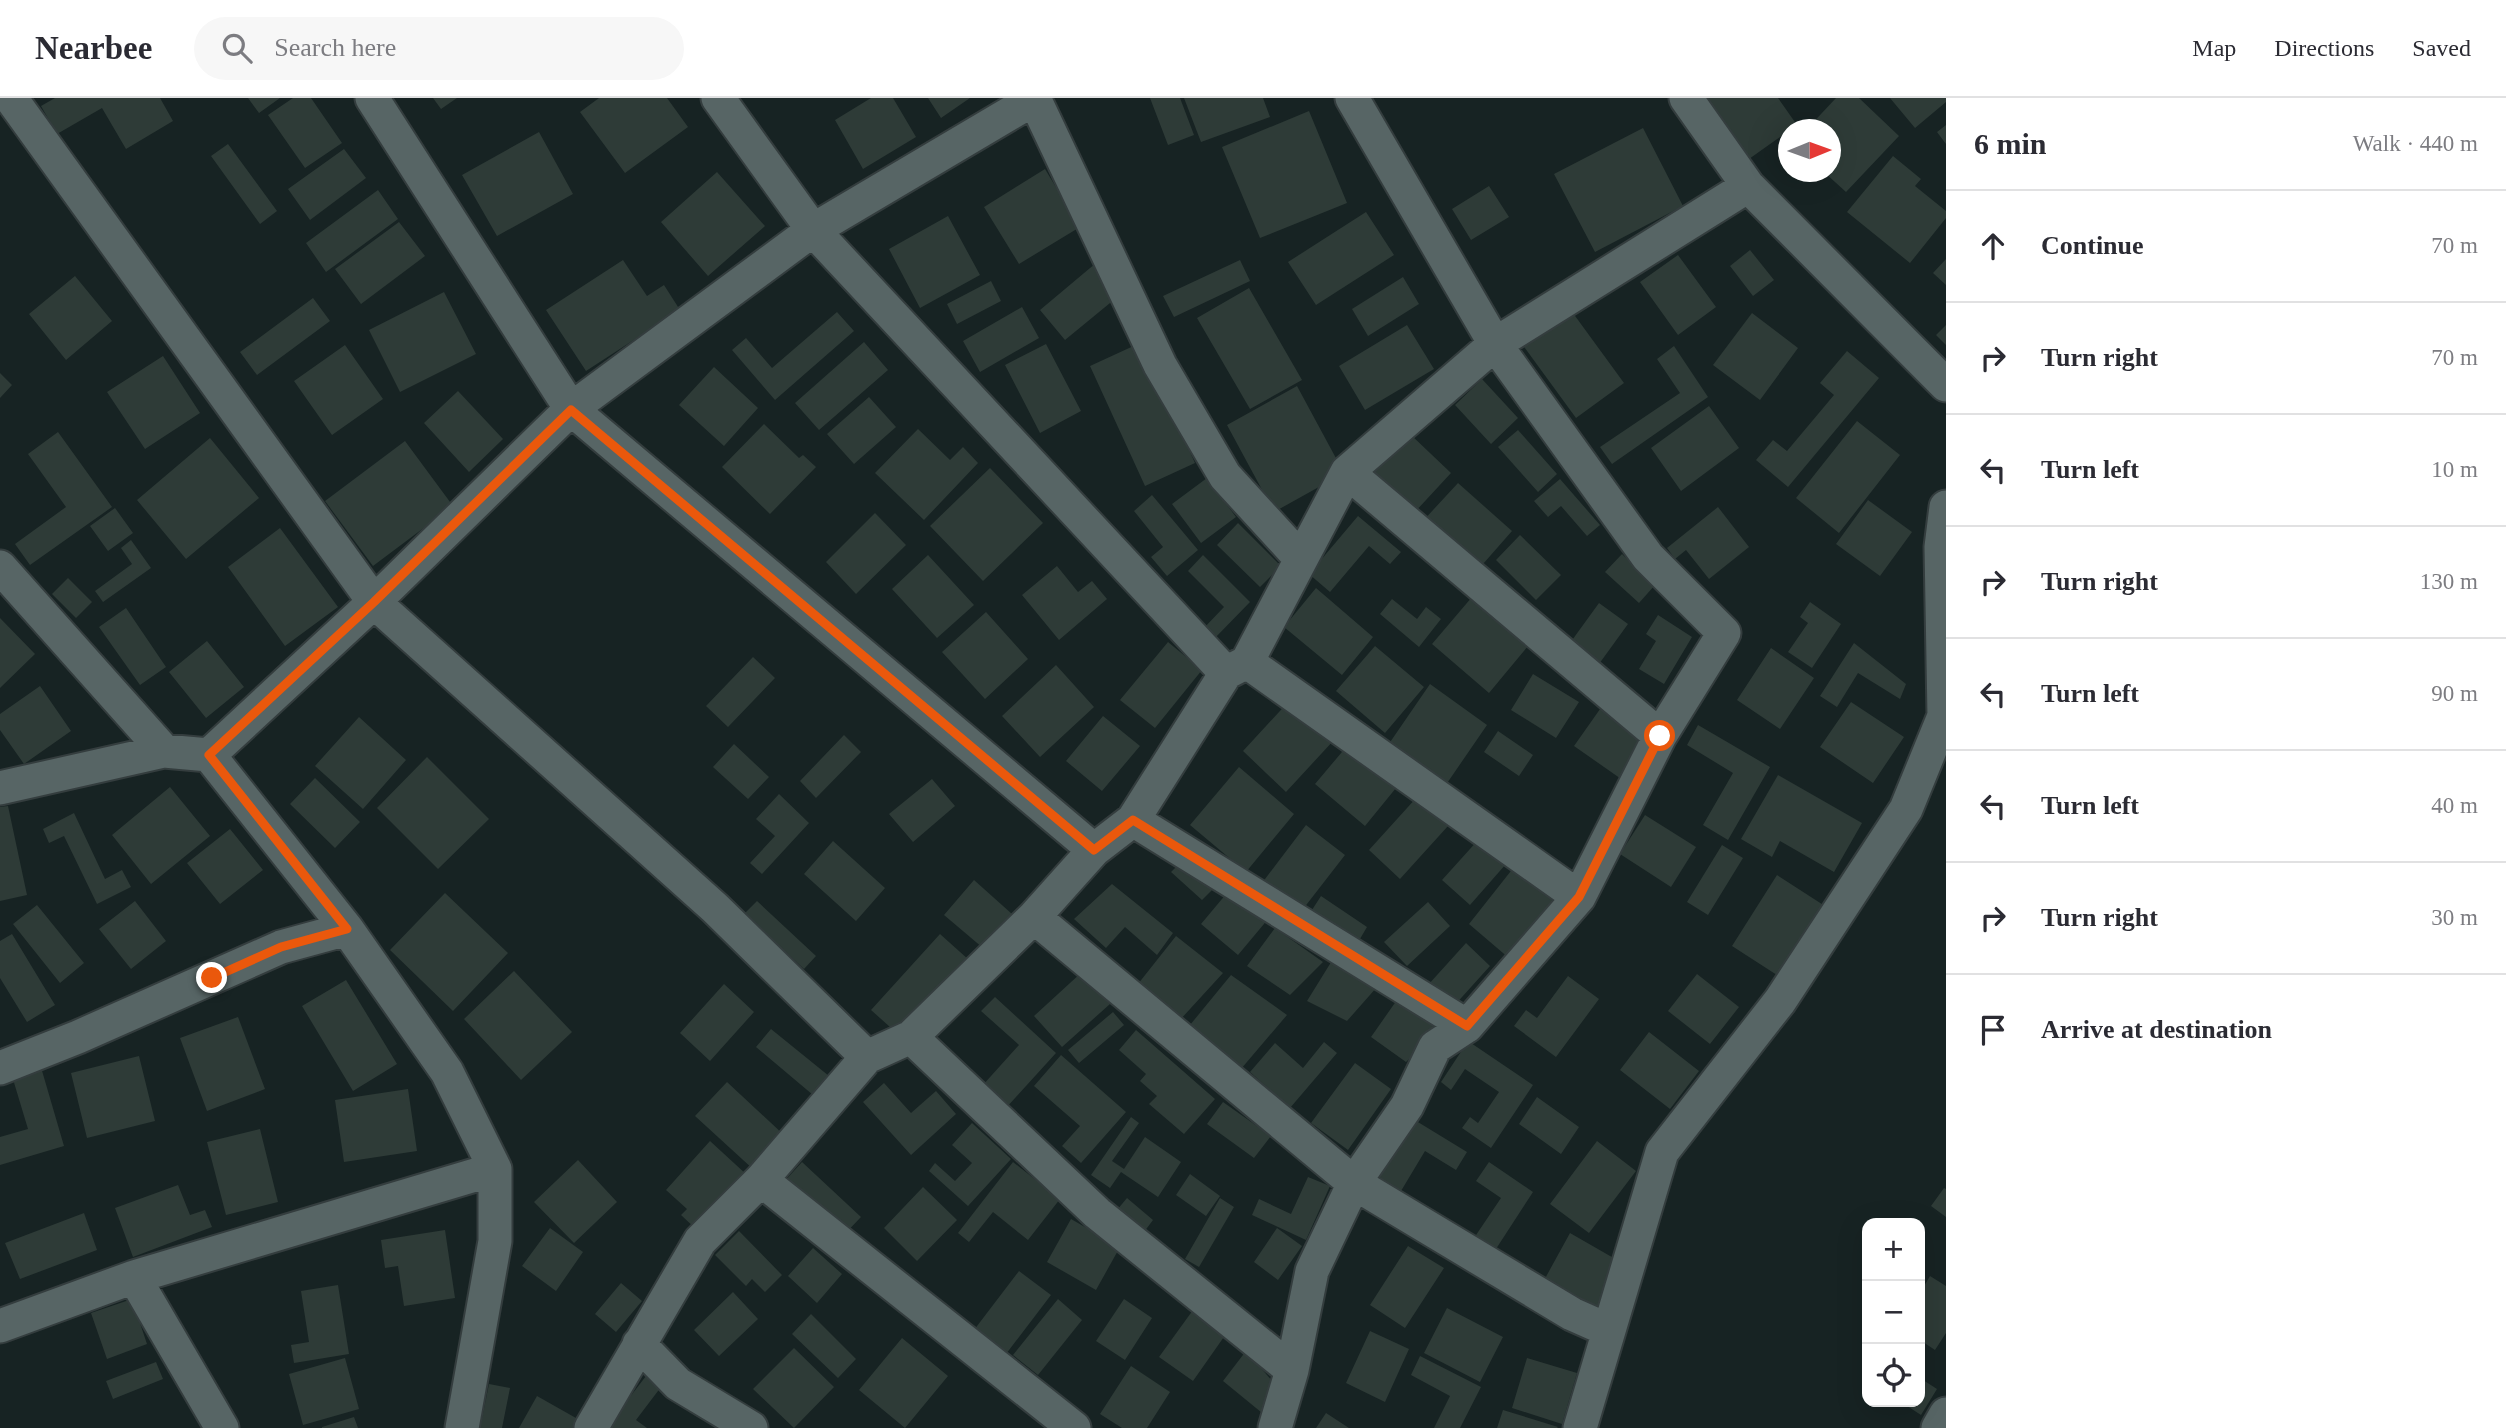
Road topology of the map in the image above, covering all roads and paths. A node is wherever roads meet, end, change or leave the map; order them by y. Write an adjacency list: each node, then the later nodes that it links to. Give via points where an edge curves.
1 (372, 98): 11 (street)
2 (718, 98): 8 (street)
3 (1035, 98): 8 (street); 14 (street, via 1167,376 1225,476)
4 (1352, 98): 9 (street)
5 (1686, 98): 7 (street)
6 (10, 103): 16 (street)
7 (1748, 186): 9 (street); 10 (street)
8 (813, 230): 11 (street); 17 (street)
9 (1495, 344): 12 (street); 18 (street, via 1648,557 1724,633)
10 (1946, 385)
11 (571, 410): 16 (street); 23 (street)
12 (1348, 472): 14 (street); 18 (street)
13 (1946, 507): 36 (street, via 1941,547 1944,716 1906,810 1780,1001 1662,1152)
14 (1301, 559): 17 (street)
15 (0, 567): 19 (street)
16 (374, 602): 20 (street); 29 (street, via 715,908)
17 (1237, 667): 22 (street); 24 (street)
18 (1660, 736): 24 (street)
19 (164, 751): 20 (street); 21 (street)
20 (209, 755): 26 (street)
21 (0, 788)
22 (1133, 820): 23 (street); 27 (street)
23 (1094, 850): 25 (street)
24 (1579, 897): 27 (street)
25 (1034, 917): 28 (street); 33 (street)
26 (347, 929): 30 (street, via 281,947); 31 (street, via 447,1072)
27 (1467, 1026): 33 (street, via 1435,1047 1407,1106)
28 (911, 1037): 29 (street); 38 (street, via 1097,1213)
29 (867, 1057): 32 (street)
30 (0, 1068)
31 (495, 1169): 34 (street); 41 (street, via 495,1241)
32 (761, 1180): 37 (street, via 700,1241); 44 (street)
33 (1354, 1183): 36 (street, via 1572,1314); 38 (street, via 1312,1271)
34 (134, 1277): 35 (street); 40 (street)
35 (0, 1326)
36 (1608, 1329): 46 (street)
37 (639, 1344): 42 (street); 43 (street, via 678,1384)
38 (1292, 1370): 45 (street)
39 (1946, 1414): 47 (street)
40 (222, 1428)
41 (462, 1428)
42 (591, 1428)
43 (751, 1428)
44 (1074, 1428)
45 (1275, 1428)
46 (1580, 1428)
47 (1938, 1428)

